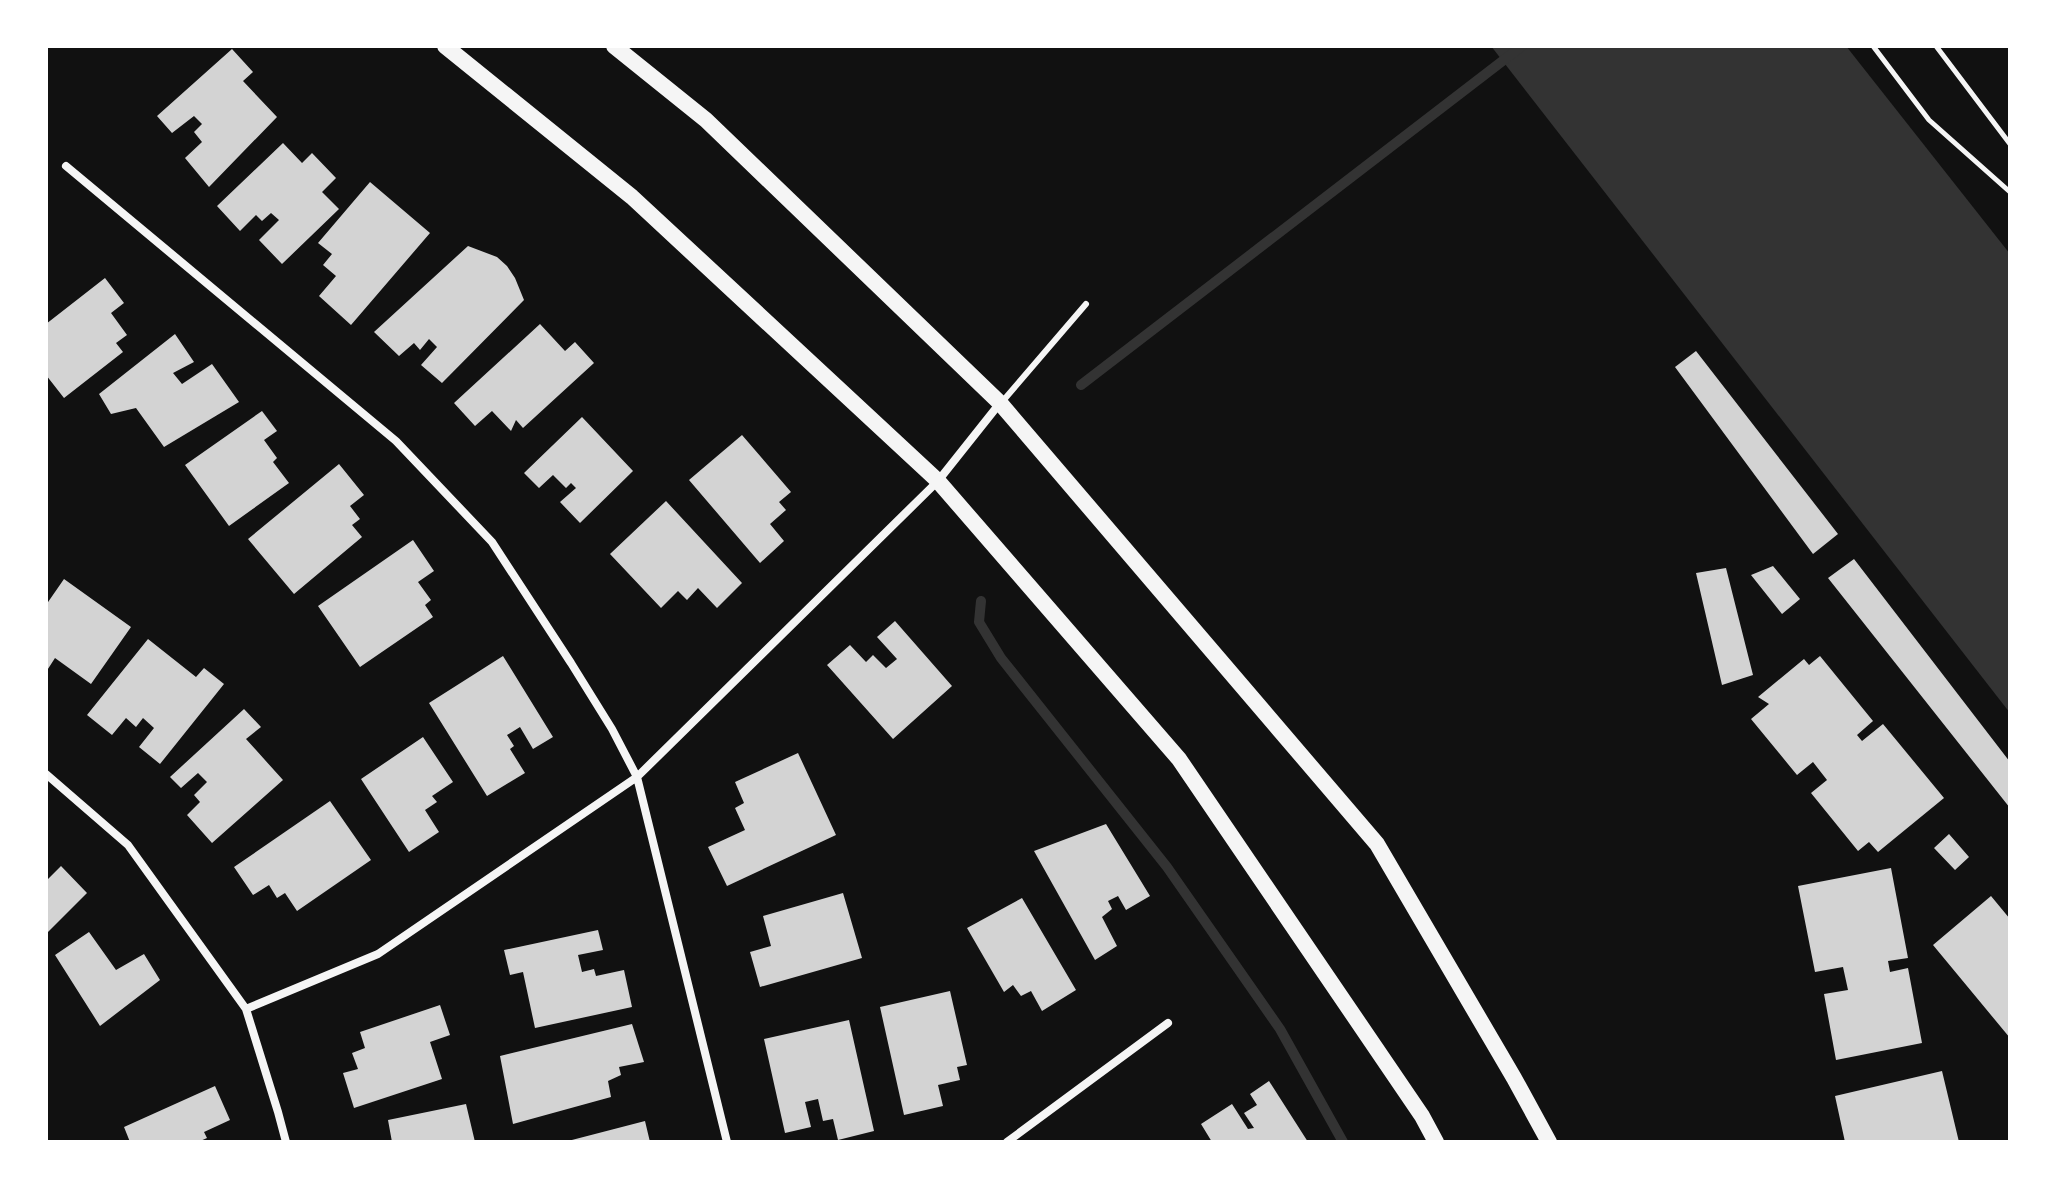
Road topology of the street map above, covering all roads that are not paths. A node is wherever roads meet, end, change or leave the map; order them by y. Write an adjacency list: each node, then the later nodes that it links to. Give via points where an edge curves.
1 (445, 46): 6 (main road, via 632,197)
2 (614, 46): 5 (main road, via 706,120)
3 (66, 166): 8 (street, via 396,441 492,542)
4 (1086, 304): 5 (lane)
5 (1000, 403): 6 (street); 15 (main road, via 1377,844)
6 (938, 481): 8 (street); 14 (main road, via 1179,759)
7 (46, 774): 9 (street, via 128,845)
8 (637, 777): 9 (street, via 378,954); 12 (street)
9 (246, 1009): 11 (street)
10 (1168, 1023): 13 (street)
11 (286, 1142)
12 (727, 1142)
13 (1007, 1142)
14 (1436, 1142)
15 (1549, 1142)

